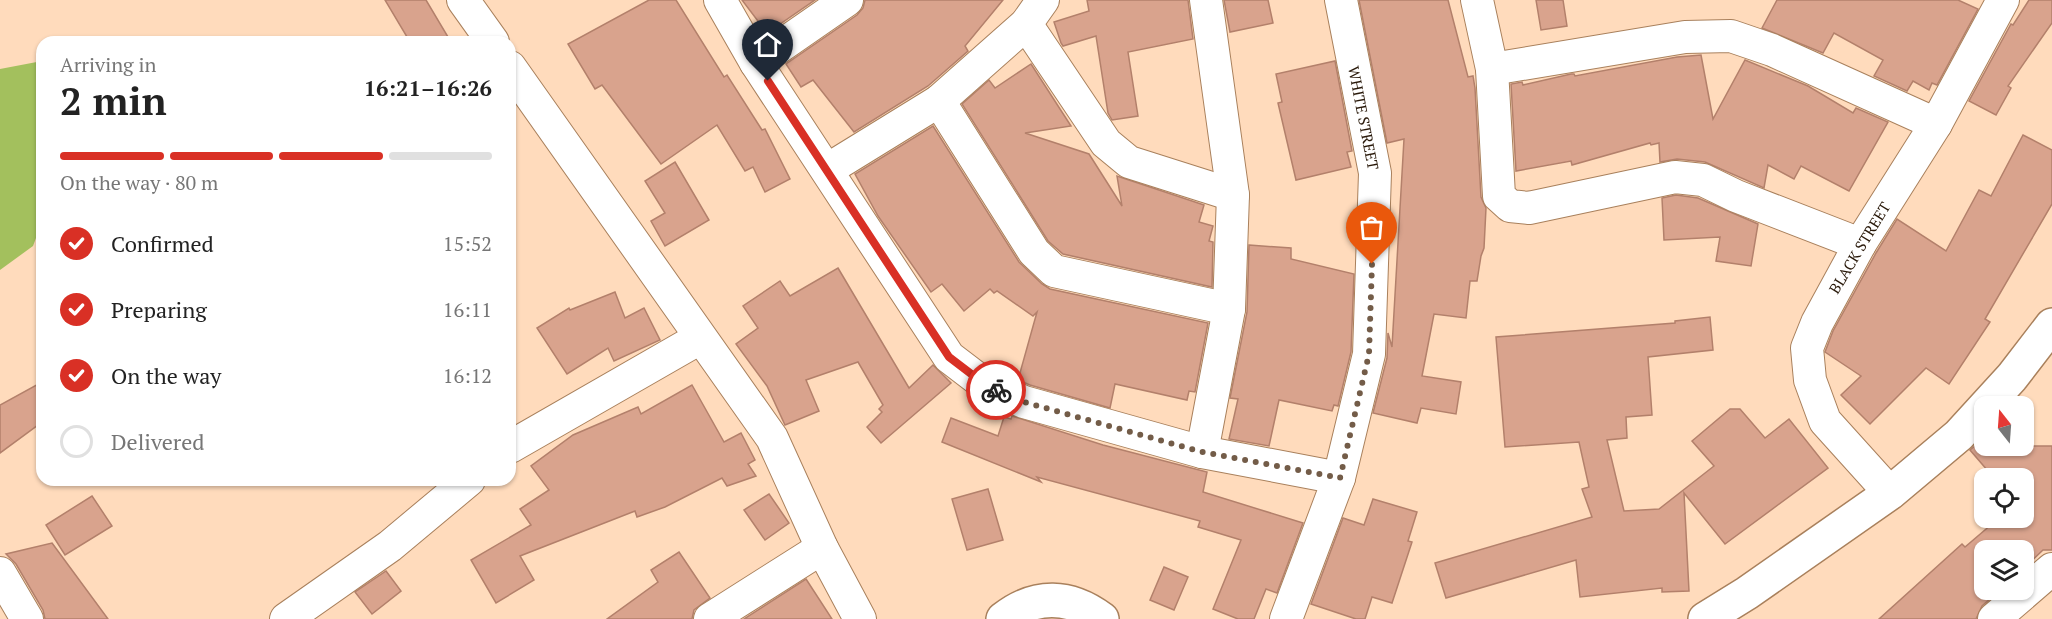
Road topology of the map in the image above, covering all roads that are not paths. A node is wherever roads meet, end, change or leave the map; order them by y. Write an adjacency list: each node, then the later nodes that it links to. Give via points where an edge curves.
1 (463, 0): 9 (street)
2 (720, 0): 10 (street)
3 (847, 0): 10 (street)
4 (1206, 0): 16 (street)
5 (1341, 0): 23 (street, WHITE STREET, via 1375,173 1369,354)
6 (1477, 0): 11 (street)
7 (2003, 0): 14 (street, BLACK STREET)
8 (1035, 12): 13 (street); 16 (street, via 1106,143 1129,162)
9 (489, 36)
10 (756, 63): 15 (street)
11 (1492, 69): 14 (street, via 1685,37 1731,36 1772,50); 17 (street, via 1499,196 1510,206 1528,208 1675,177 1703,180)
12 (516, 76): 20 (street)
13 (939, 101): 15 (street); 18 (street, via 1034,252 1054,271)
14 (1936, 124): 17 (street, BLACK STREET)
15 (827, 170): 22 (street, via 949,357 987,386 1024,402)
16 (1233, 195): 18 (street)
17 (1860, 244): 25 (street, BLACK STREET, via 1807,348 1810,380 1824,422)
18 (1229, 309): 22 (street)
19 (2052, 325): 25 (street, via 2012,377 1959,435)
20 (700, 338): 21 (street); 26 (street, via 772,438)
21 (516, 444)
22 (1202, 452): 23 (street)
23 (1340, 478): 35 (street, WHITE STREET)
24 (462, 486): 30 (street, via 390,546)
25 (1890, 493): 36 (street)
26 (822, 548): 31 (street); 32 (street)
27 (2052, 568): 37 (street)
28 (0, 573): 29 (street)
29 (27, 619)
30 (286, 619)
31 (710, 619)
32 (860, 619)
33 (1003, 619): 34 (street, via 1015,609 1053,598 1089,609)
34 (1102, 619)
35 (1286, 619)
36 (1705, 619)
37 (1994, 619)

